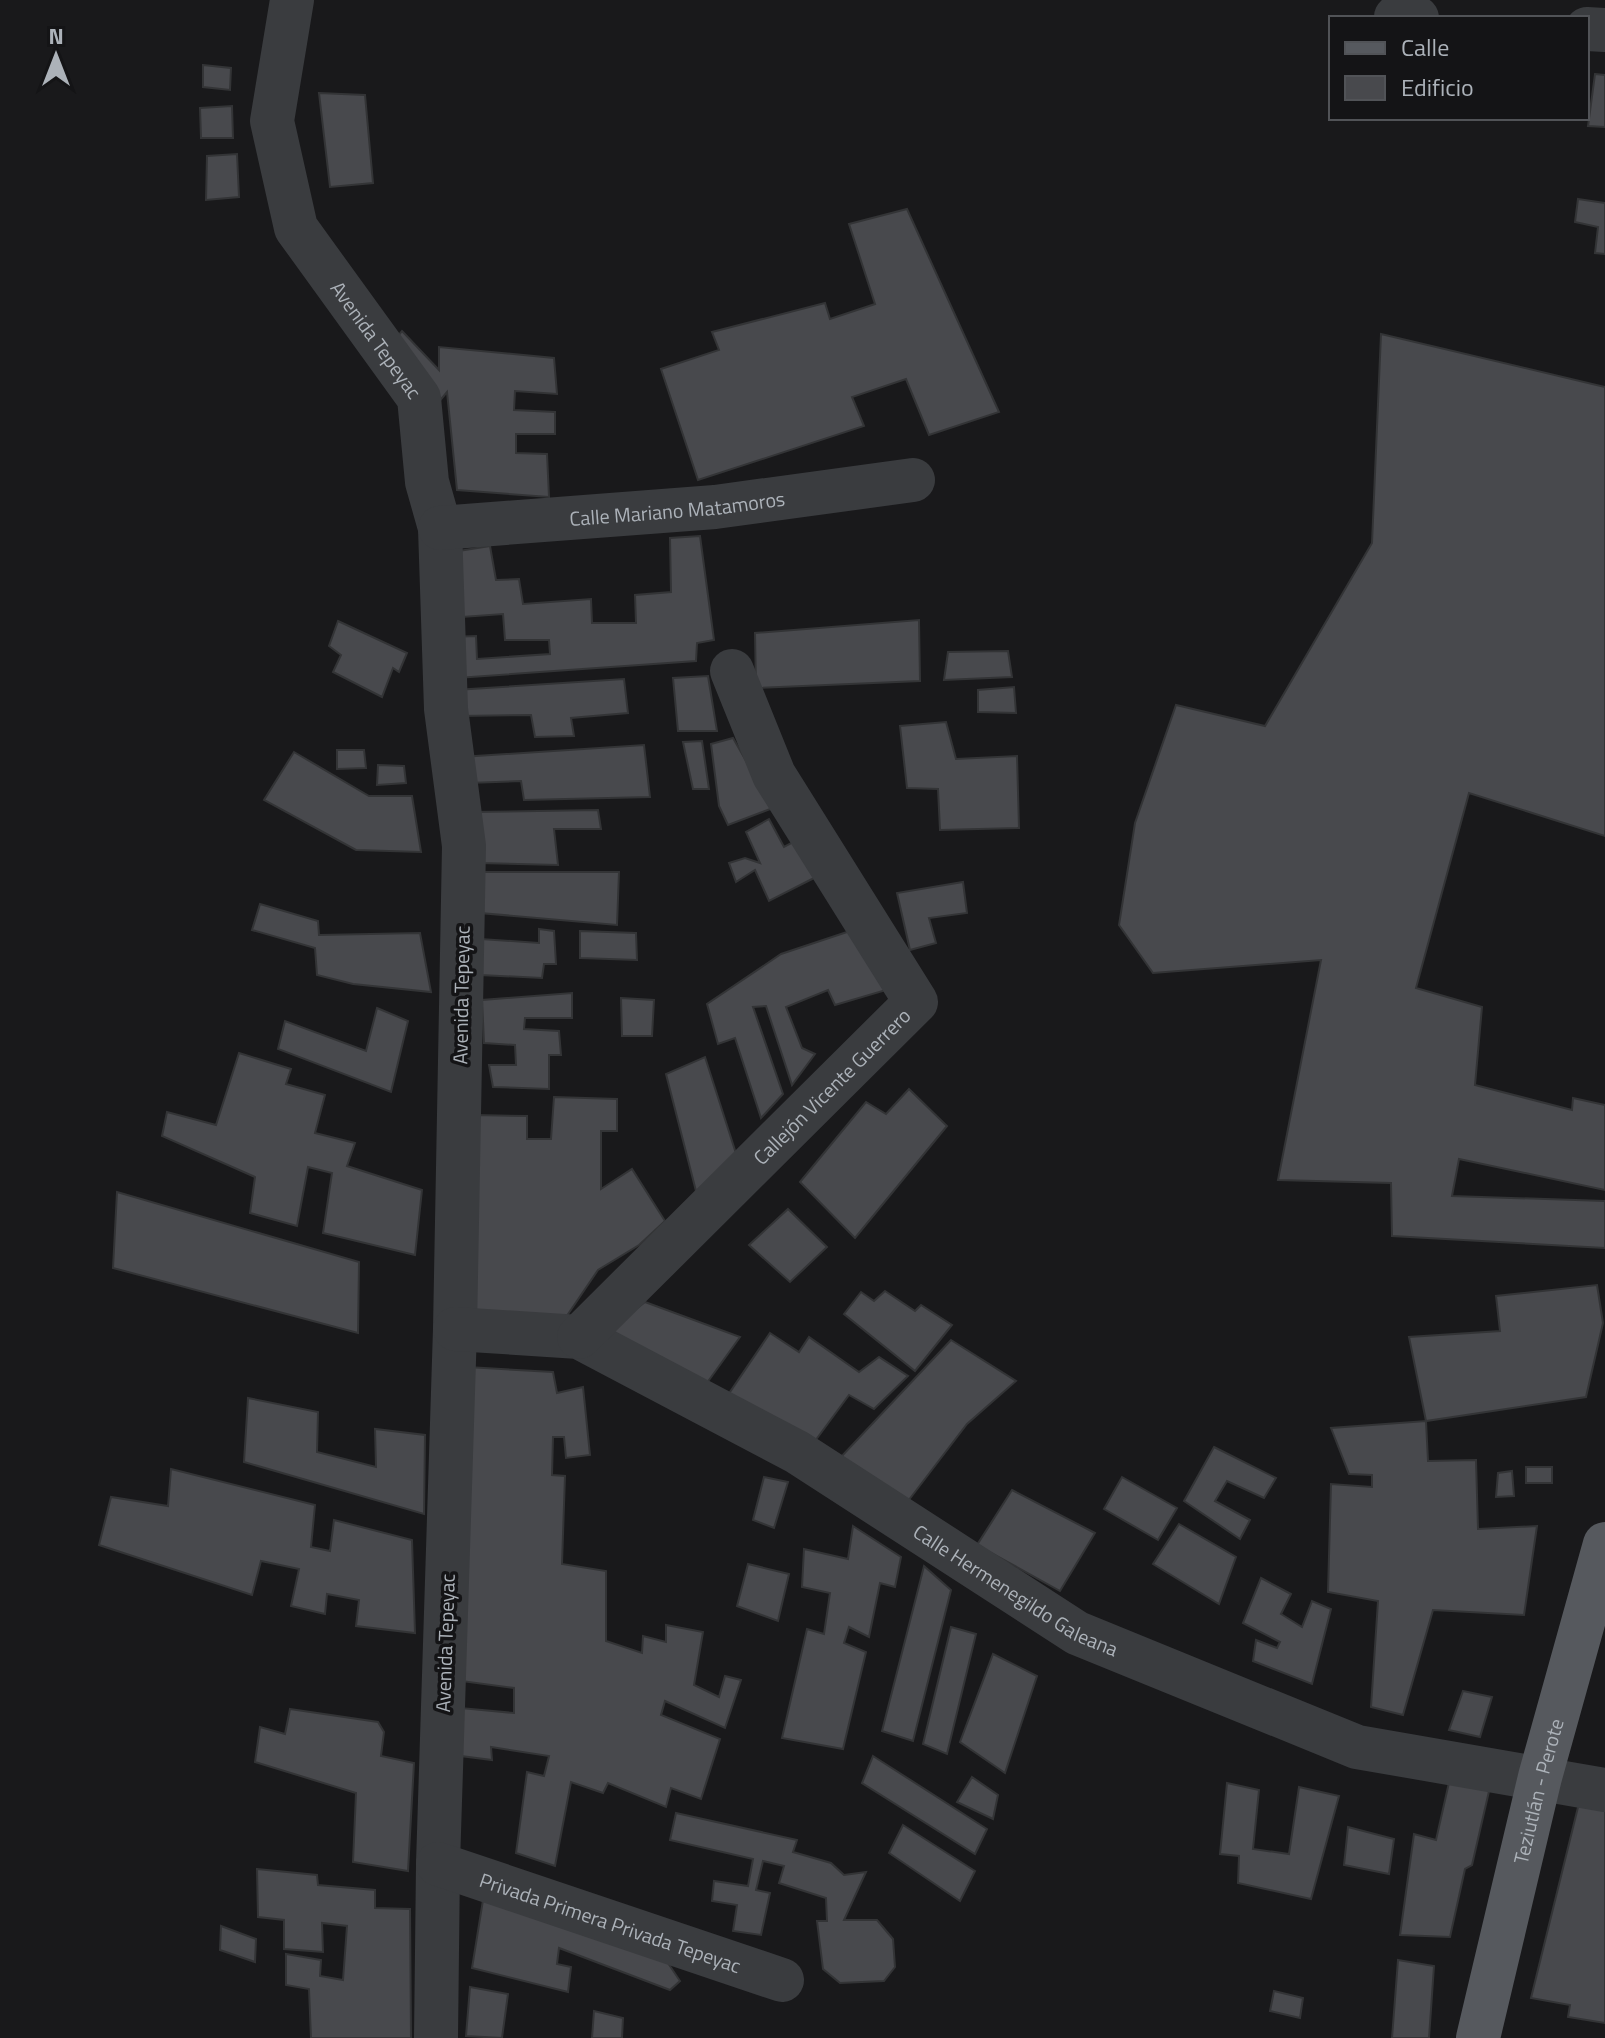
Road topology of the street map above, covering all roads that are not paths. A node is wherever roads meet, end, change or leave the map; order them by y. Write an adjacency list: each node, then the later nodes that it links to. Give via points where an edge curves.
1 (292, 0): 3 (street, Avenida Tepeyac, via 272,121 296,228 419,398 427,482)
2 (913, 480): 3 (street, Calle Mariano Matamoros, via 715,507)
3 (440, 528): 5 (street, Avenida Tepeyac, via 446,709 464,846)
4 (732, 671): 6 (street, Callejón Vicente Guerrero, via 774,775 916,1002)
5 (455, 1329): 6 (street, Calle Hermenegildo Galeana); 10 (street, Avenida Tepeyac)
6 (579, 1337): 8 (street, Calle Hermenegildo Galeana, via 797,1452 1077,1633 1357,1747)
7 (1605, 1544): 8 (main road, Teziutlán - Perote)
8 (1540, 1777): 9 (street, Calle Hermenegildo Galeana); 13 (main road, Teziutlán - Perote)
9 (1605, 1790)
10 (438, 1864): 11 (street, Privada Primera Privada Tepeyac); 12 (street, Avenida Tepeyac)
11 (782, 1980)
12 (436, 2038)
13 (1478, 2038)

